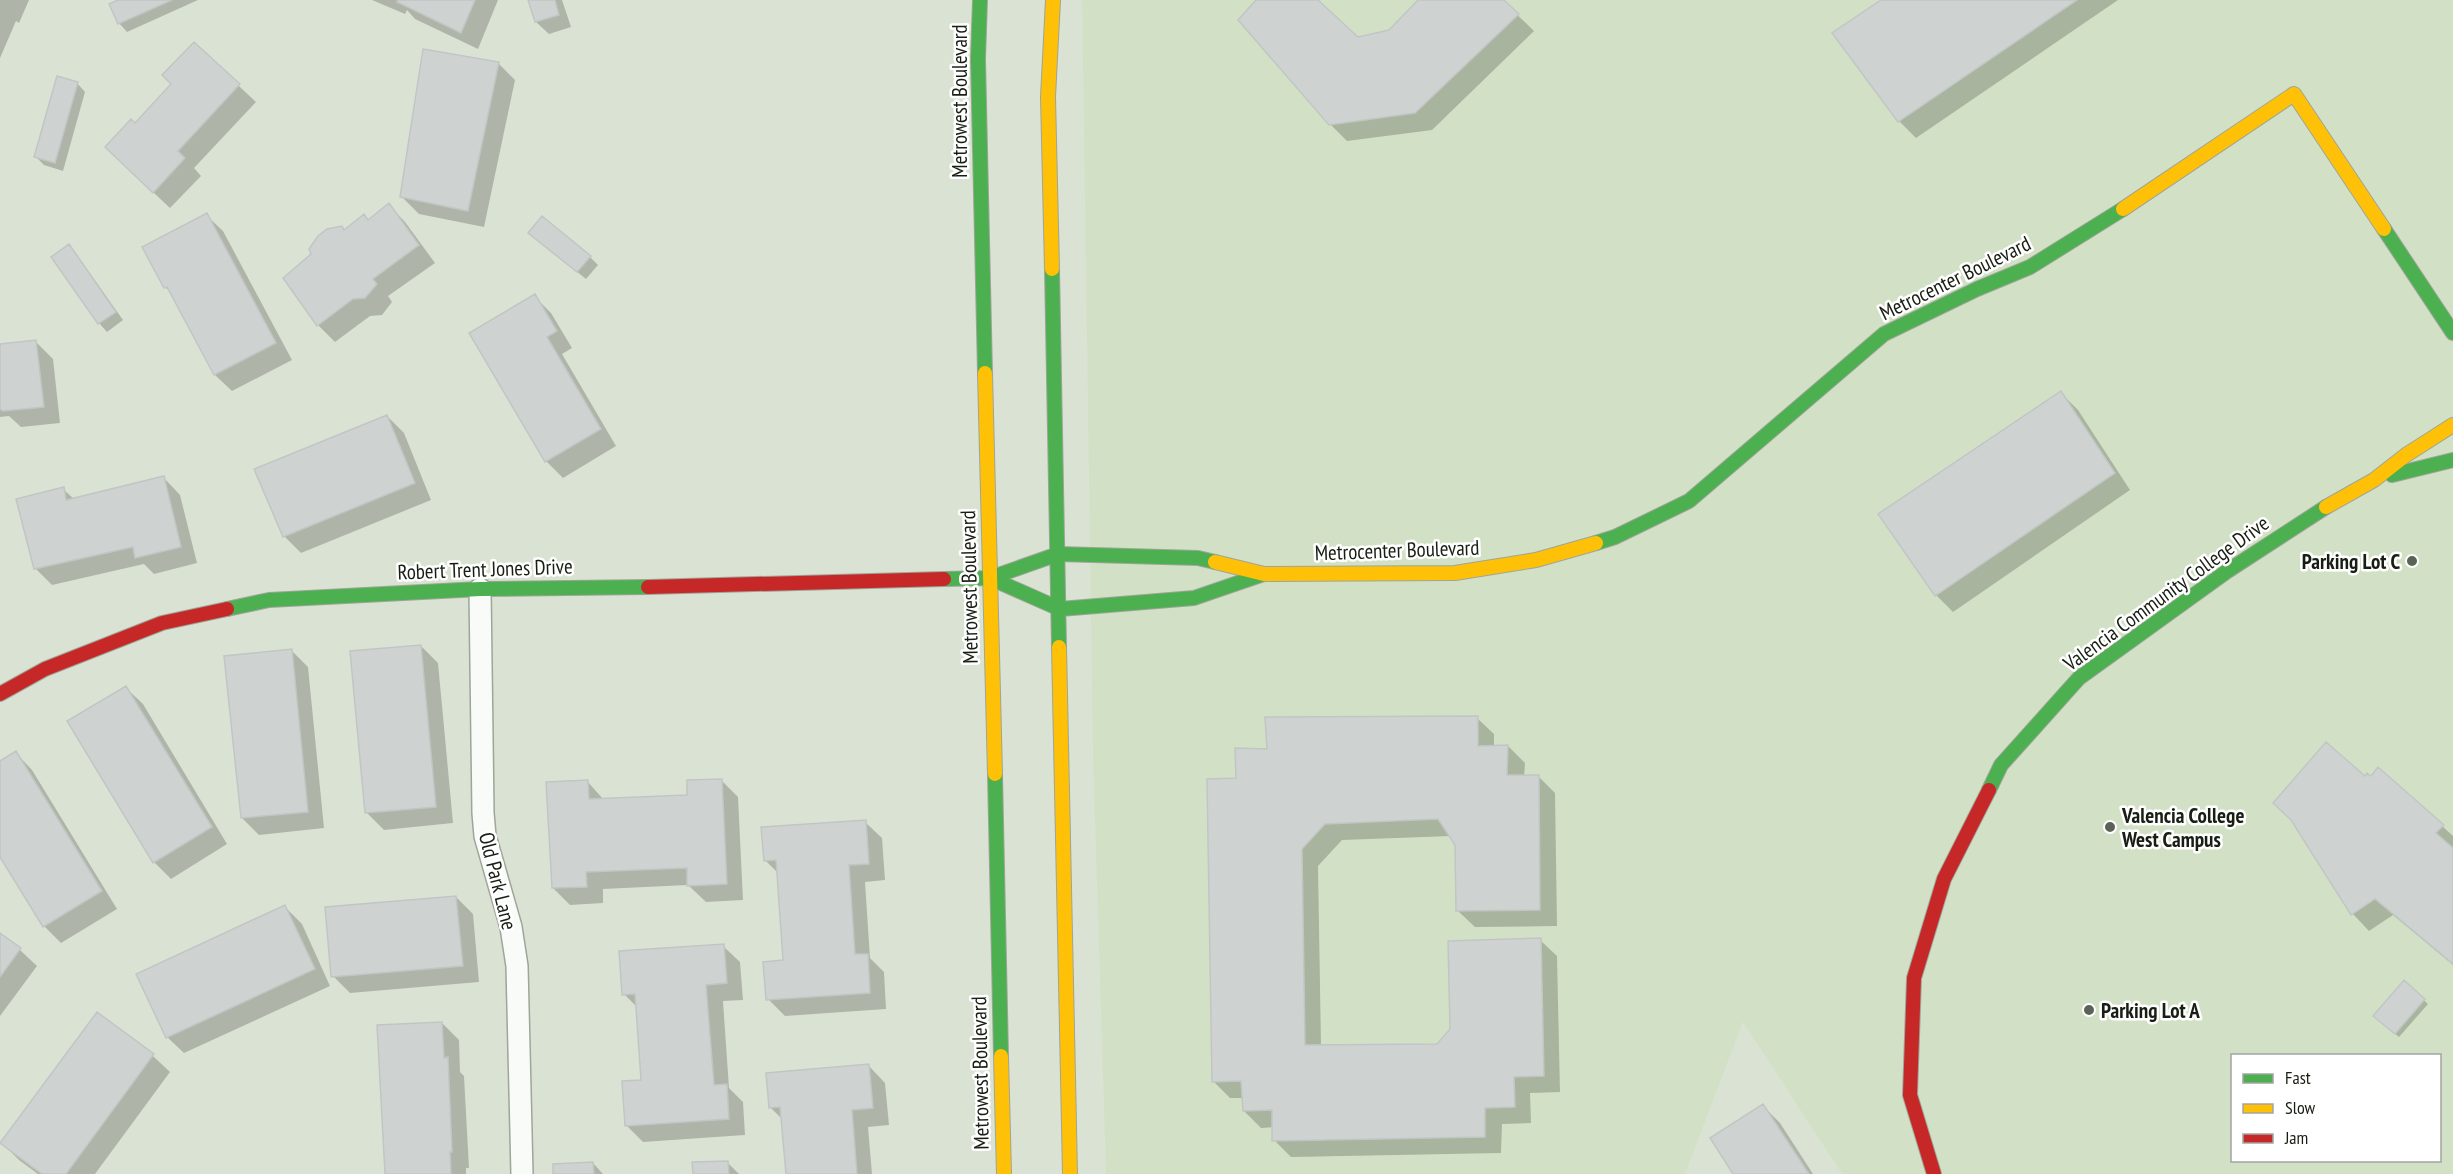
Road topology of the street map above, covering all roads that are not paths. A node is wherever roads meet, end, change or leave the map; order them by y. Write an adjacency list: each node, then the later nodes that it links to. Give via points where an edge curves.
1 (980, 0): 10 (street, Metrowest Boulevard, via 978,71)
2 (1053, 0): 8 (street, via 1048,97)
3 (2452, 333): 4 (street, Metrocenter Boulevard); 9 (street, Metrocenter Boulevard, via 2294,94 2124,209 2030,267 1884,334 1689,501 1615,537 1536,560 1455,573)
4 (2453, 347)
5 (2453, 425): 7 (street, Valencia Community College Drive)
6 (2453, 459): 7 (street, Valencia Community College Drive)
7 (2374, 480): 17 (street, Valencia Community College Drive, via 2226,572 2079,678 2001,765 1944,879 1914,978 1910,1095)
8 (1058, 554): 9 (street, Metrocenter Boulevard, via 1198,558); 10 (street, Robert Trent Jones Drive); 12 (street)
9 (1264, 574): 12 (street, Metrocenter Boulevard, via 1194,598)
10 (990, 578): 11 (street, Robert Trent Jones Drive); 12 (street, Robert Trent Jones Drive); 15 (street, Metrowest Boulevard)
11 (480, 589): 13 (street, Robert Trent Jones Drive, via 269,600 162,624 45,669); 14 (street, Old Park Lane, via 483,813 485,836 511,927 517,966)
12 (1060, 609): 16 (street)
13 (0, 694)
14 (522, 1174)
15 (1004, 1174)
16 (1070, 1174)
17 (1934, 1174)

